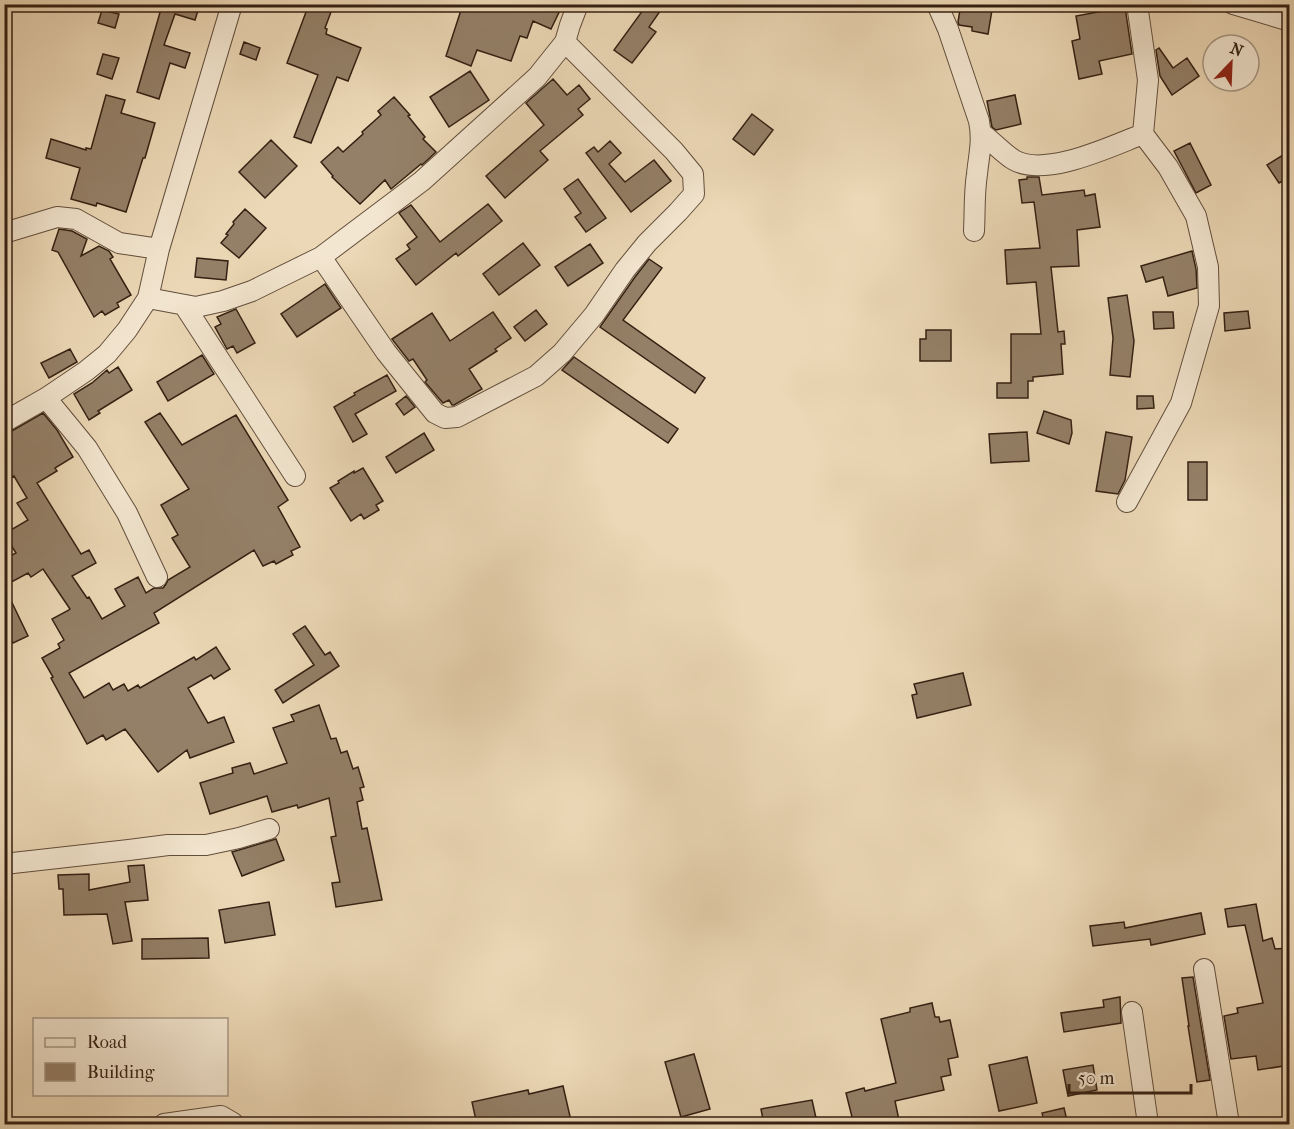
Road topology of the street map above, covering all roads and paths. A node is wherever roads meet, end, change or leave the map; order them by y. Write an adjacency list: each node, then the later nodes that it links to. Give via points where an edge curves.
1 (232, 4): 12 (street)
2 (578, 4): 7 (street)
3 (937, 4): 8 (street)
4 (1137, 4): 9 (street, via 1148,80)
5 (1233, 4): 6 (street)
6 (1290, 21)
7 (565, 42): 13 (street, via 537,77 422,181); 13 (street, via 674,151 693,174 694,194 647,243 562,353 536,376 457,417 445,418 435,413 386,352)
8 (981, 133): 9 (street, via 1014,160 1034,166 1075,160); 10 (street)
9 (1143, 134): 19 (street, via 1168,167 1196,216 1208,267 1209,306 1181,404)
10 (974, 231)
11 (4, 233): 12 (street, via 57,217 76,219 119,243)
12 (159, 249): 14 (street)
13 (321, 257): 15 (street, via 223,301 196,307)
14 (148, 297): 15 (street); 16 (street, via 107,354)
15 (184, 305): 18 (street)
16 (46, 398): 17 (street); 20 (street, via 87,448 127,513)
17 (4, 422)
18 (295, 476)
19 (1127, 502)
20 (157, 577)
21 (269, 829): 22 (street, via 206,844)
22 (4, 864)
23 (1204, 969): 28 (street)
24 (1132, 1012): 27 (street)
25 (164, 1125): 26 (street, via 221,1116)
26 (234, 1125)
27 (1148, 1125)
28 (1229, 1125)

